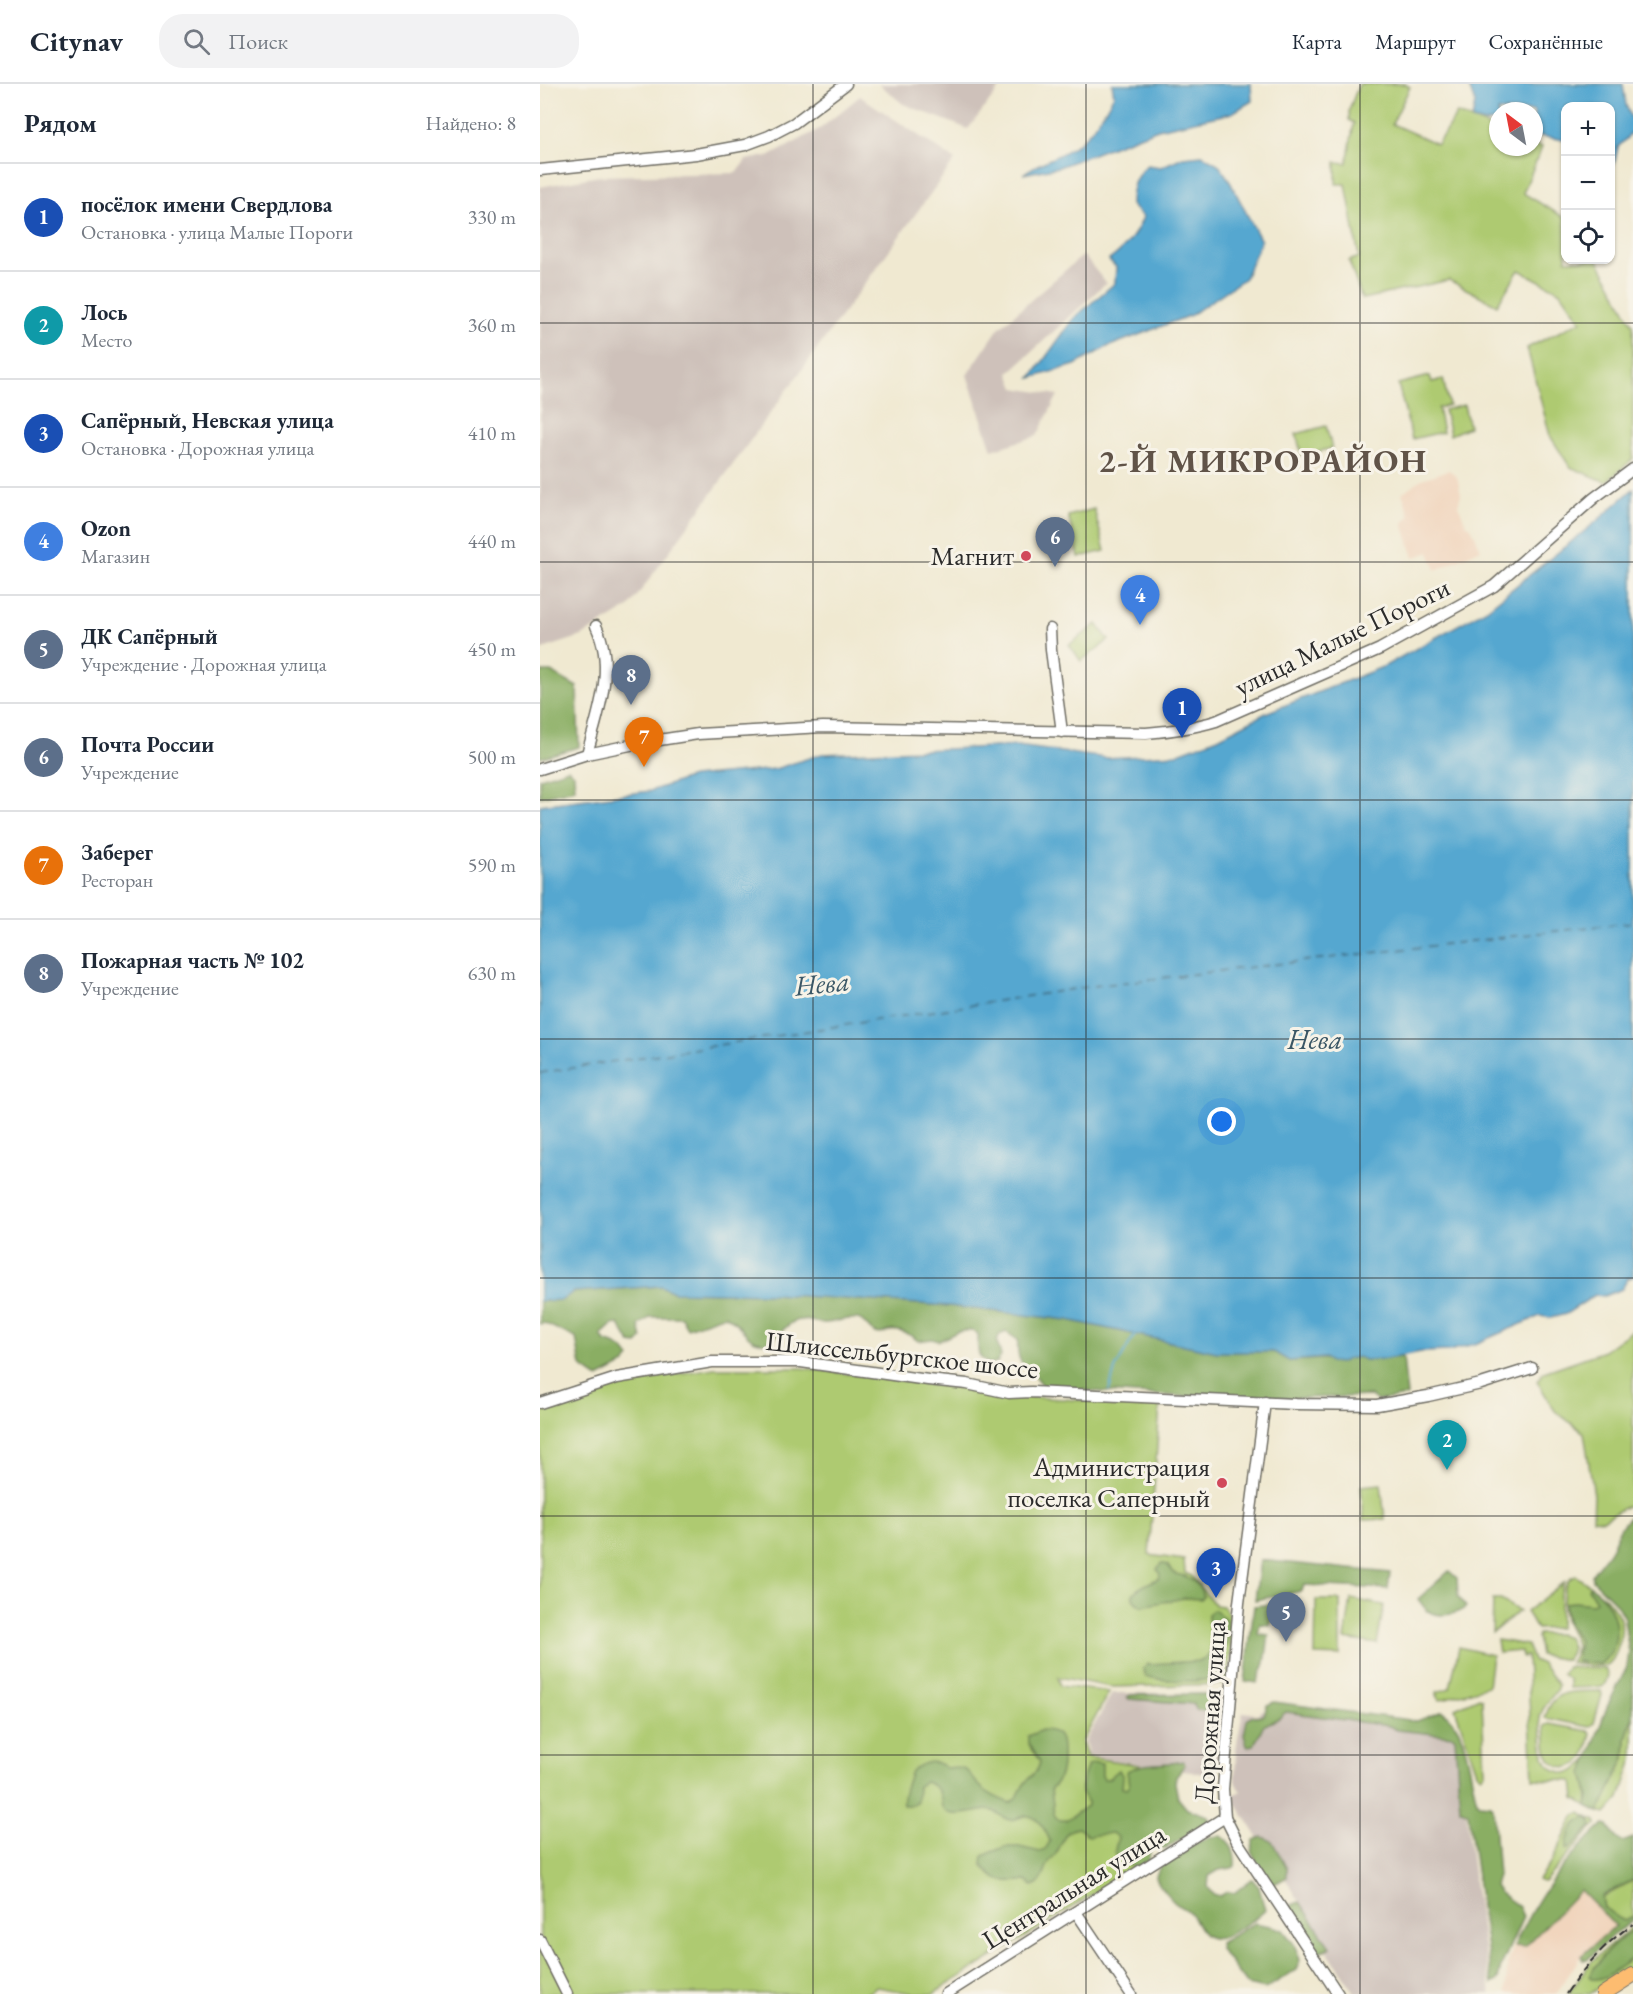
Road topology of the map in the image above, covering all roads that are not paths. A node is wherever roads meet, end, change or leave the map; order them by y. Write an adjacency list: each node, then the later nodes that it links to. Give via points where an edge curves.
1 (846, 84): 2 (street, via 794,123 756,141 696,154)
2 (540, 170)
3 (1633, 469): 6 (street, улица Малые Пороги, via 1494,586 1380,649 1216,721 1146,733)
4 (596, 626): 7 (street, via 606,666)
5 (1050, 629): 6 (street)
6 (1062, 732): 7 (street, улица Малые Пороги, via 823,727 698,734)
7 (587, 754): 8 (street, улица Малые Пороги)
8 (540, 769)
9 (1532, 1368): 10 (street, Шлиссельбургское шоссе, via 1481,1384 1387,1404)
10 (1264, 1402): 11 (street, Шлиссельбургское шоссе, via 1009,1393 801,1362 712,1362 617,1378); 12 (street, Дорожная улица, via 1238,1616 1223,1795)
11 (540, 1403)
12 (1225, 1817): 13 (street, Центральная улица); 19 (street, Дорожная улица)
13 (1076, 1912): 17 (street, Центральная улица); 18 (street)
14 (540, 1940): 16 (street)
15 (1633, 1975): 20 (main road)
16 (567, 1994)
17 (946, 1994)
18 (1131, 1994)
19 (1338, 1994)
20 (1604, 1994)

